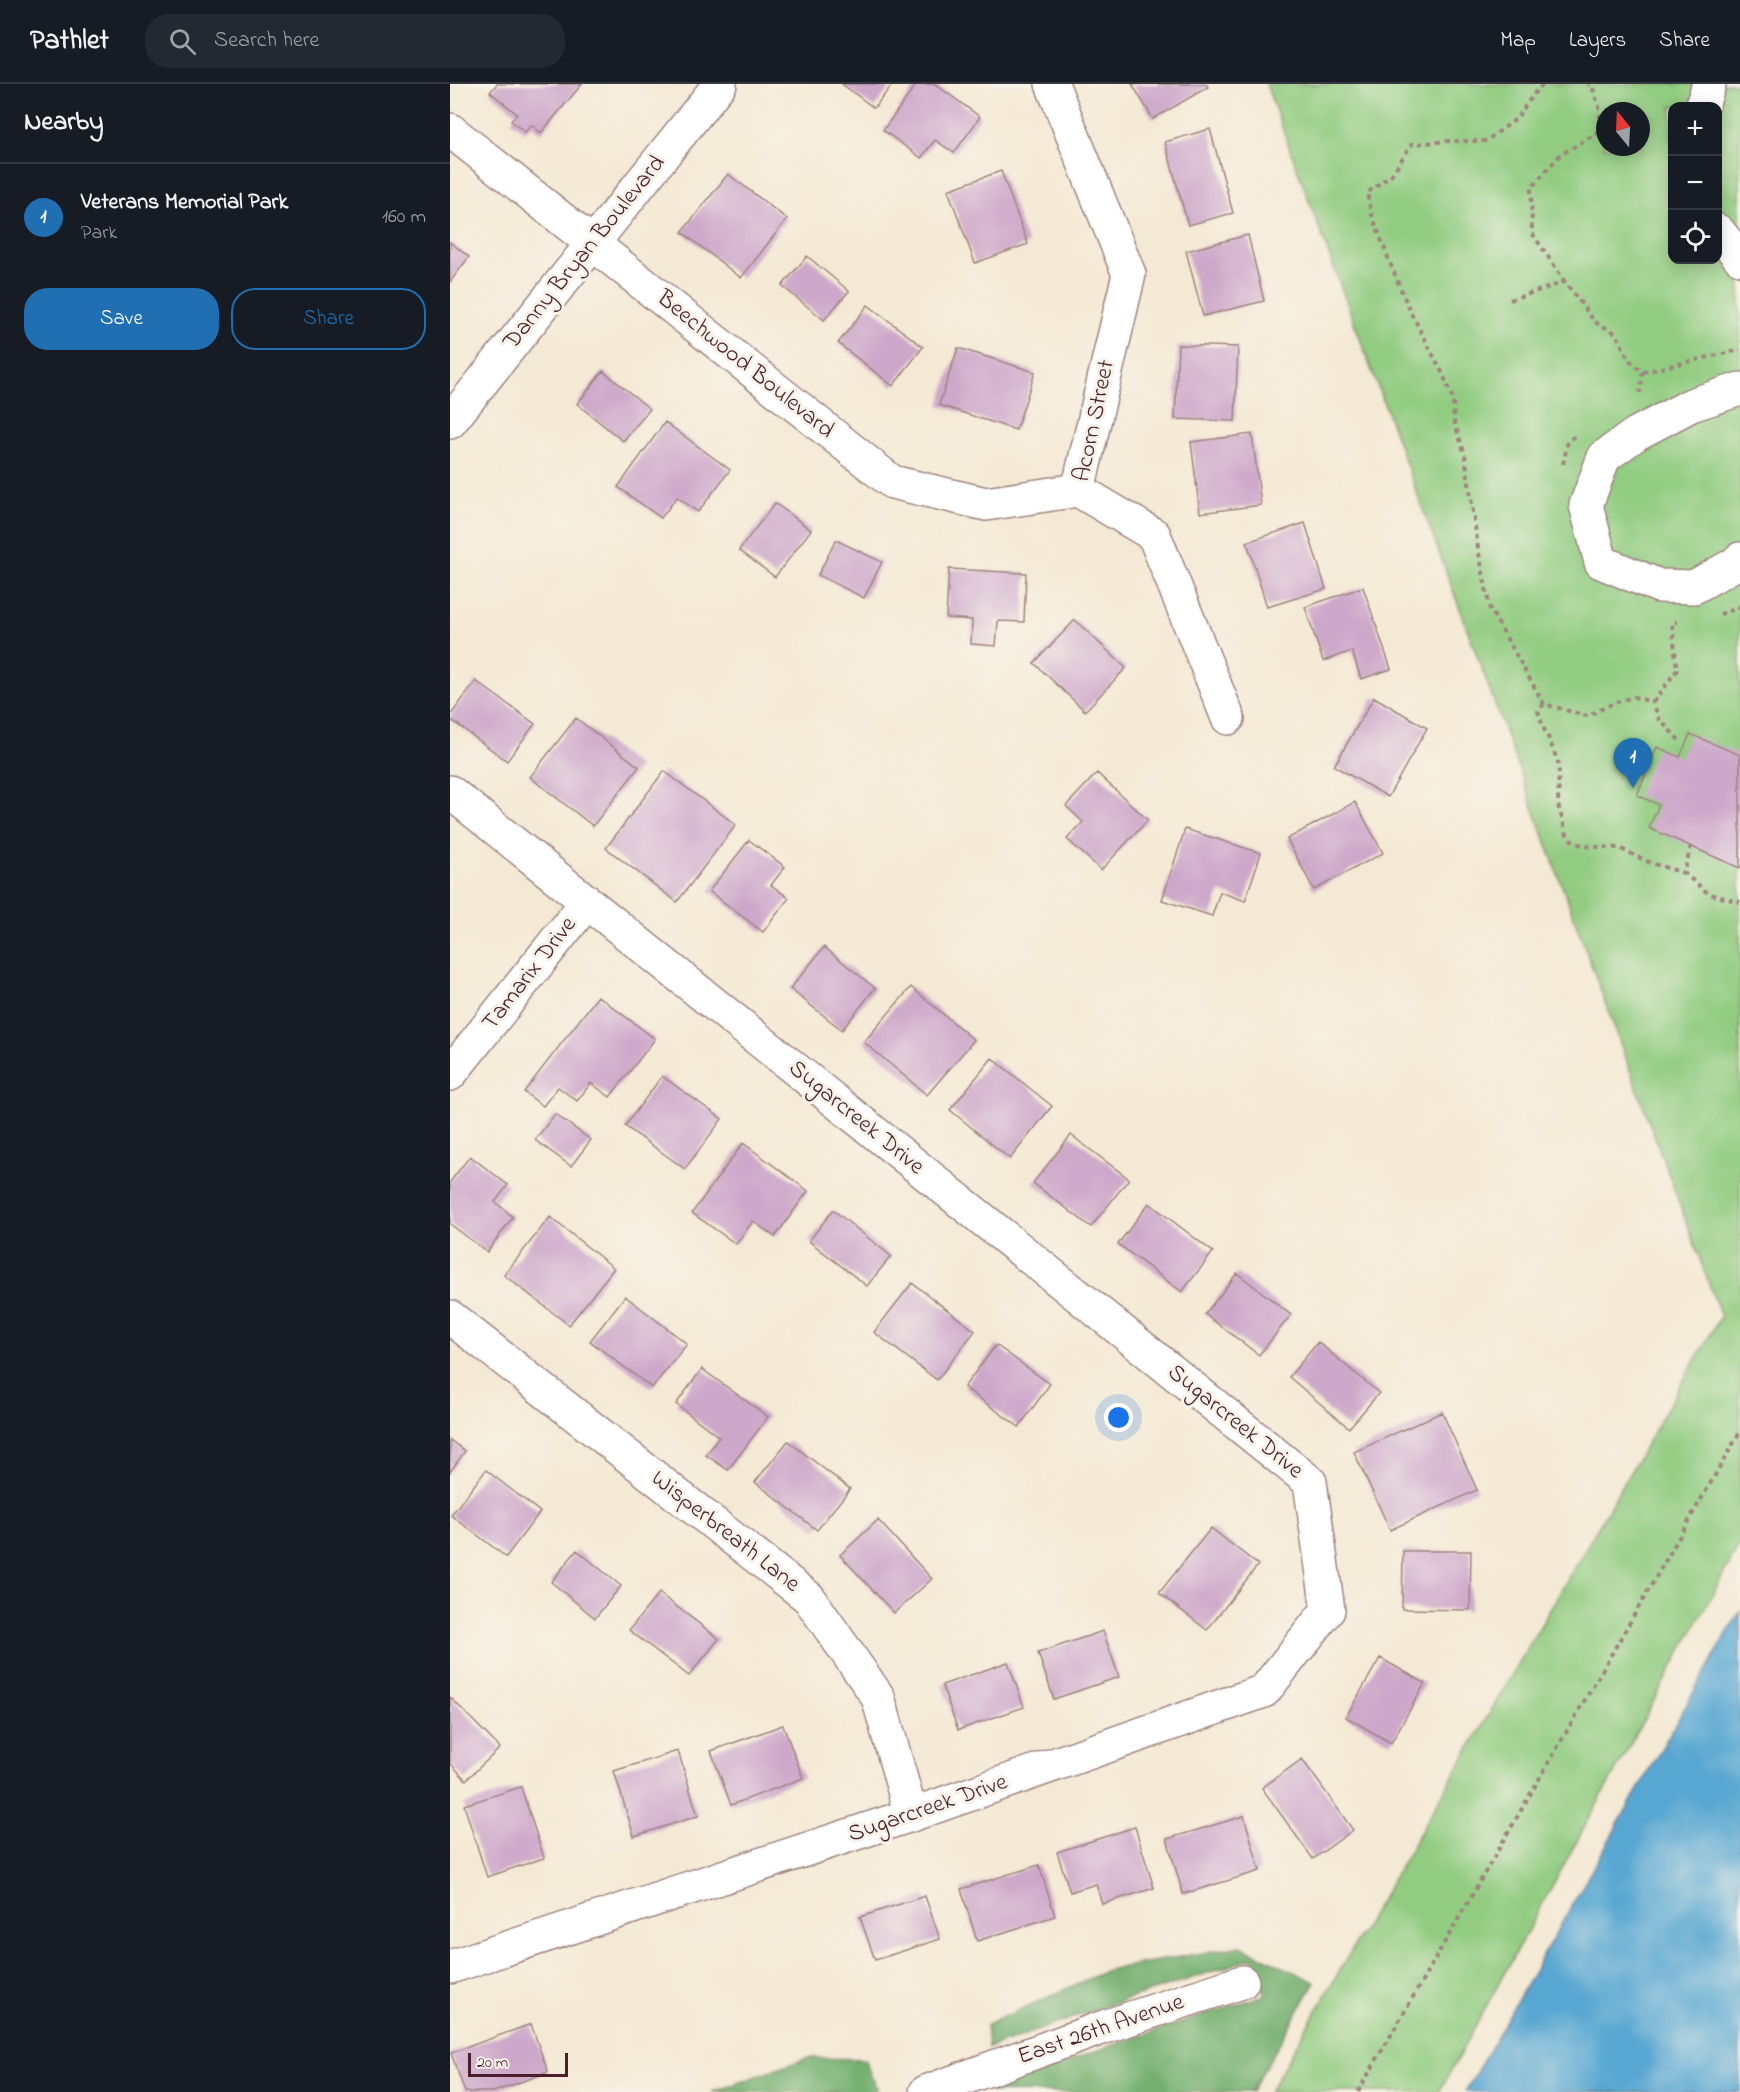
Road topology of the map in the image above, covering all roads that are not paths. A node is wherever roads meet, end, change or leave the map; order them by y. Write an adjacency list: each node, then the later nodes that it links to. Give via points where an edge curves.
1 (720, 84): 7 (street, Danny Bryan Boulevard)
2 (1052, 84): 11 (street, Acorn Street, via 1128,274)
3 (1709, 84): 4 (street)
4 (1703, 102)
5 (450, 130): 7 (street, Beechwood Boulevard)
6 (1722, 236): 8 (street)
7 (593, 243): 10 (street, Danny Bryan Boulevard); 11 (street, Beechwood Boulevard, via 892,482 986,504)
8 (1740, 258)
9 (1740, 389): 12 (street, via 1691,405 1636,434 1604,457 1586,505 1601,562 1659,586 1694,587)
10 (450, 422)
11 (1078, 490): 13 (street, Acorn Street, via 1154,536)
12 (1740, 559)
13 (1228, 718)
14 (450, 792): 15 (street, Sugarcreek Drive)
15 (587, 902): 16 (street, Tamarix Drive); 18 (street, Sugarcreek Drive, via 1310,1482 1328,1610 1264,1691)
16 (450, 1074)
17 (450, 1317): 18 (street, Wisperbreath Lane, via 809,1598 878,1697)
18 (911, 1815): 19 (street, Sugarcreek Drive)
19 (450, 1967)
20 (1242, 1982): 21 (street, East 26th Avenue)
21 (926, 2092)

